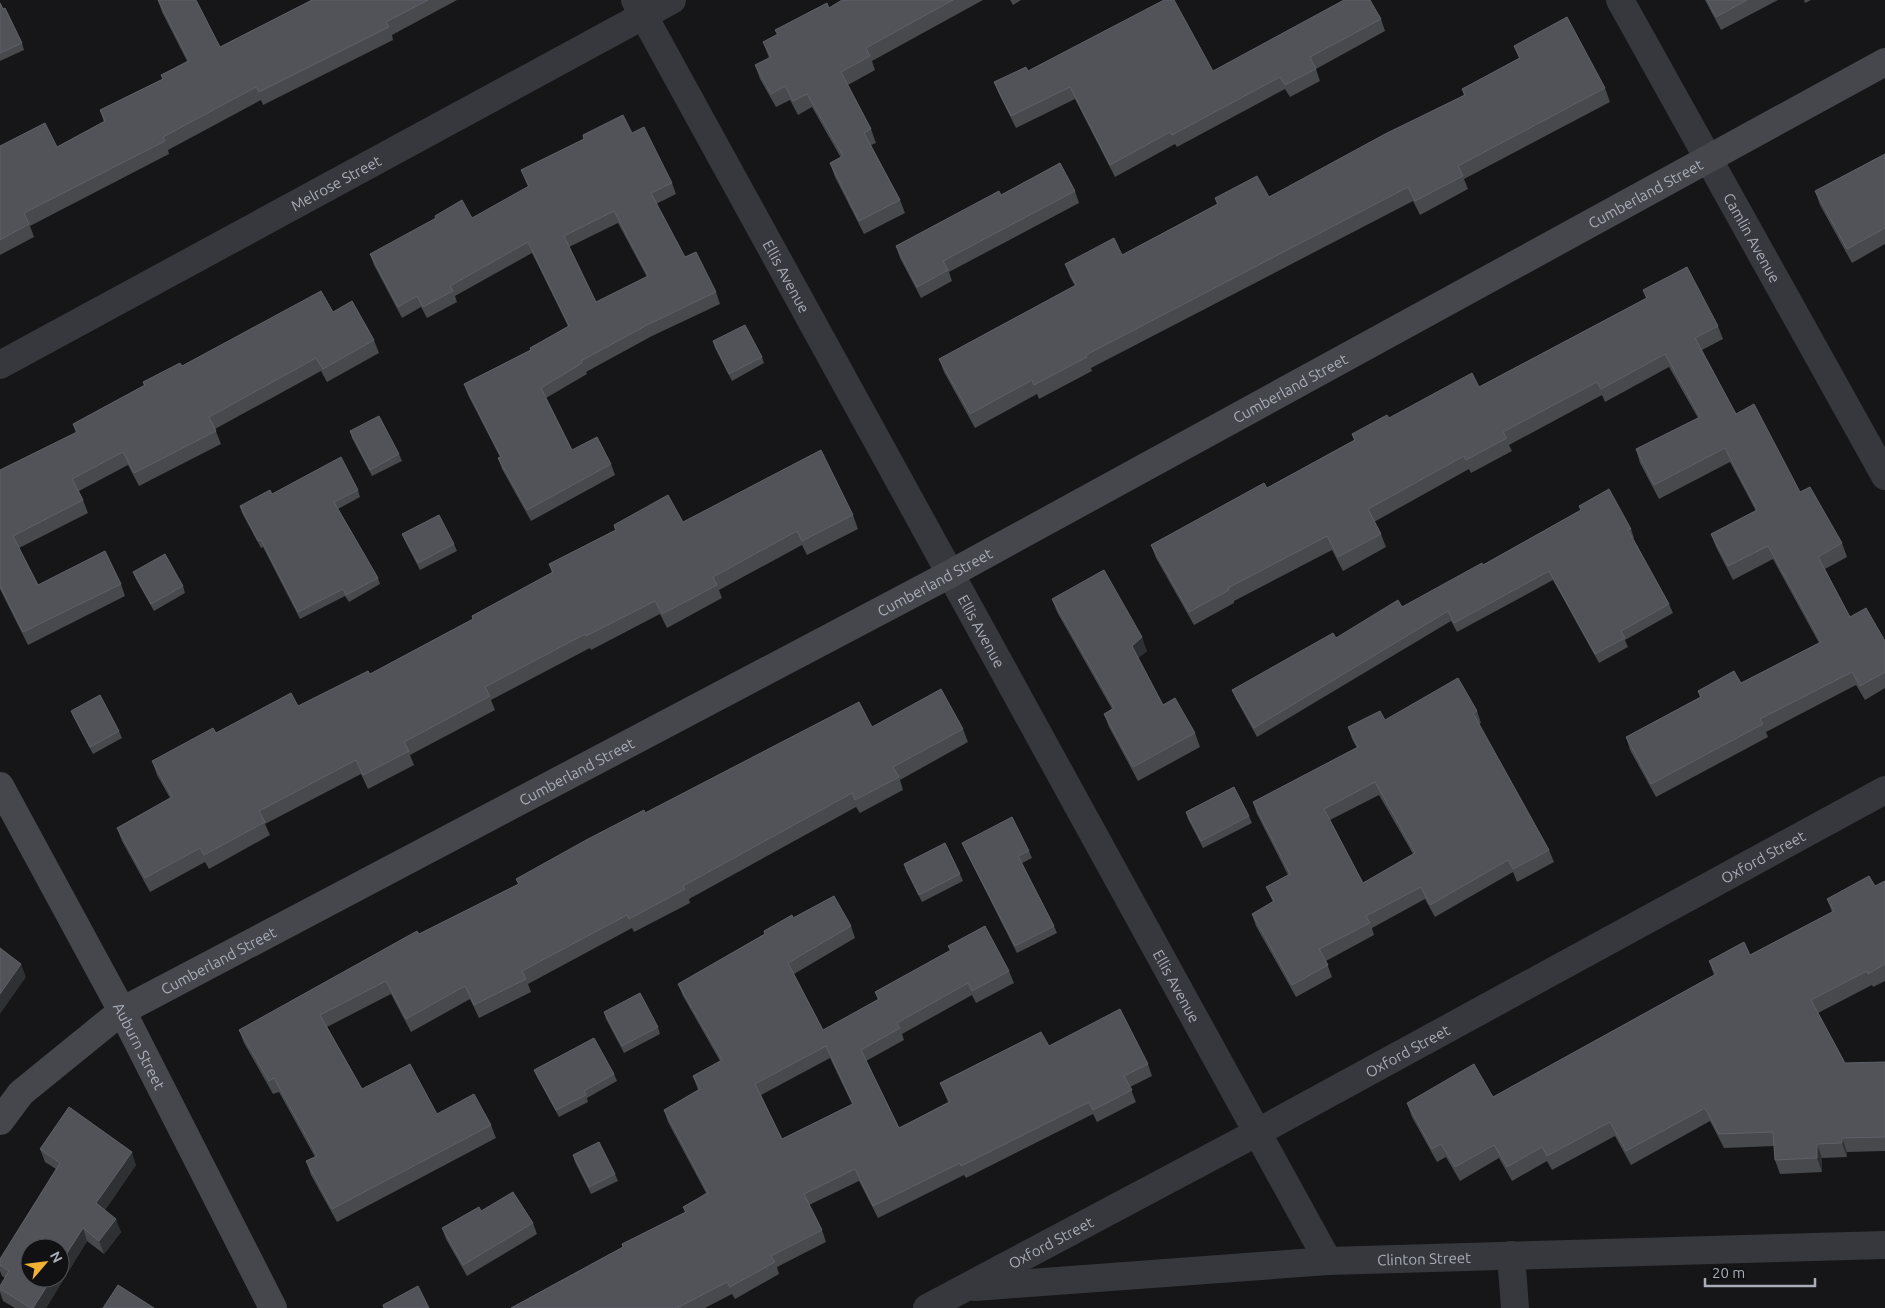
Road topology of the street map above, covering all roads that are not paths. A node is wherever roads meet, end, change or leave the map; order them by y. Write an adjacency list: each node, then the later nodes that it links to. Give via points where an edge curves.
1 (672, 0): 3 (street, Melrose Street)
2 (1620, 0): 5 (street, Camlin Avenue)
3 (639, 8): 6 (street, Melrose Street); 8 (street, Ellis Avenue)
4 (1885, 62): 5 (street, Cumberland Street)
5 (1708, 158): 7 (street, Camlin Avenue); 8 (street, Cumberland Street)
6 (0, 365)
7 (1885, 476)
8 (950, 574): 11 (street, Cumberland Street); 13 (street, Ellis Avenue)
9 (0, 786): 11 (street, Auburn Street)
10 (1885, 790): 13 (street, Oxford Street)
11 (122, 1011): 12 (street, Cumberland Street, via 21,1093); 18 (street, Auburn Street)
12 (0, 1121)
13 (1258, 1132): 16 (street, Ellis Avenue); 17 (street, Oxford Street)
14 (1885, 1246): 15 (street, Clinton Street)
15 (1511, 1255): 16 (street, Clinton Street); 20 (street)
16 (1328, 1261): 17 (street, Clinton Street)
17 (963, 1288): 19 (street, Oxford Street)
18 (273, 1308)
19 (927, 1308)
20 (1515, 1308)

